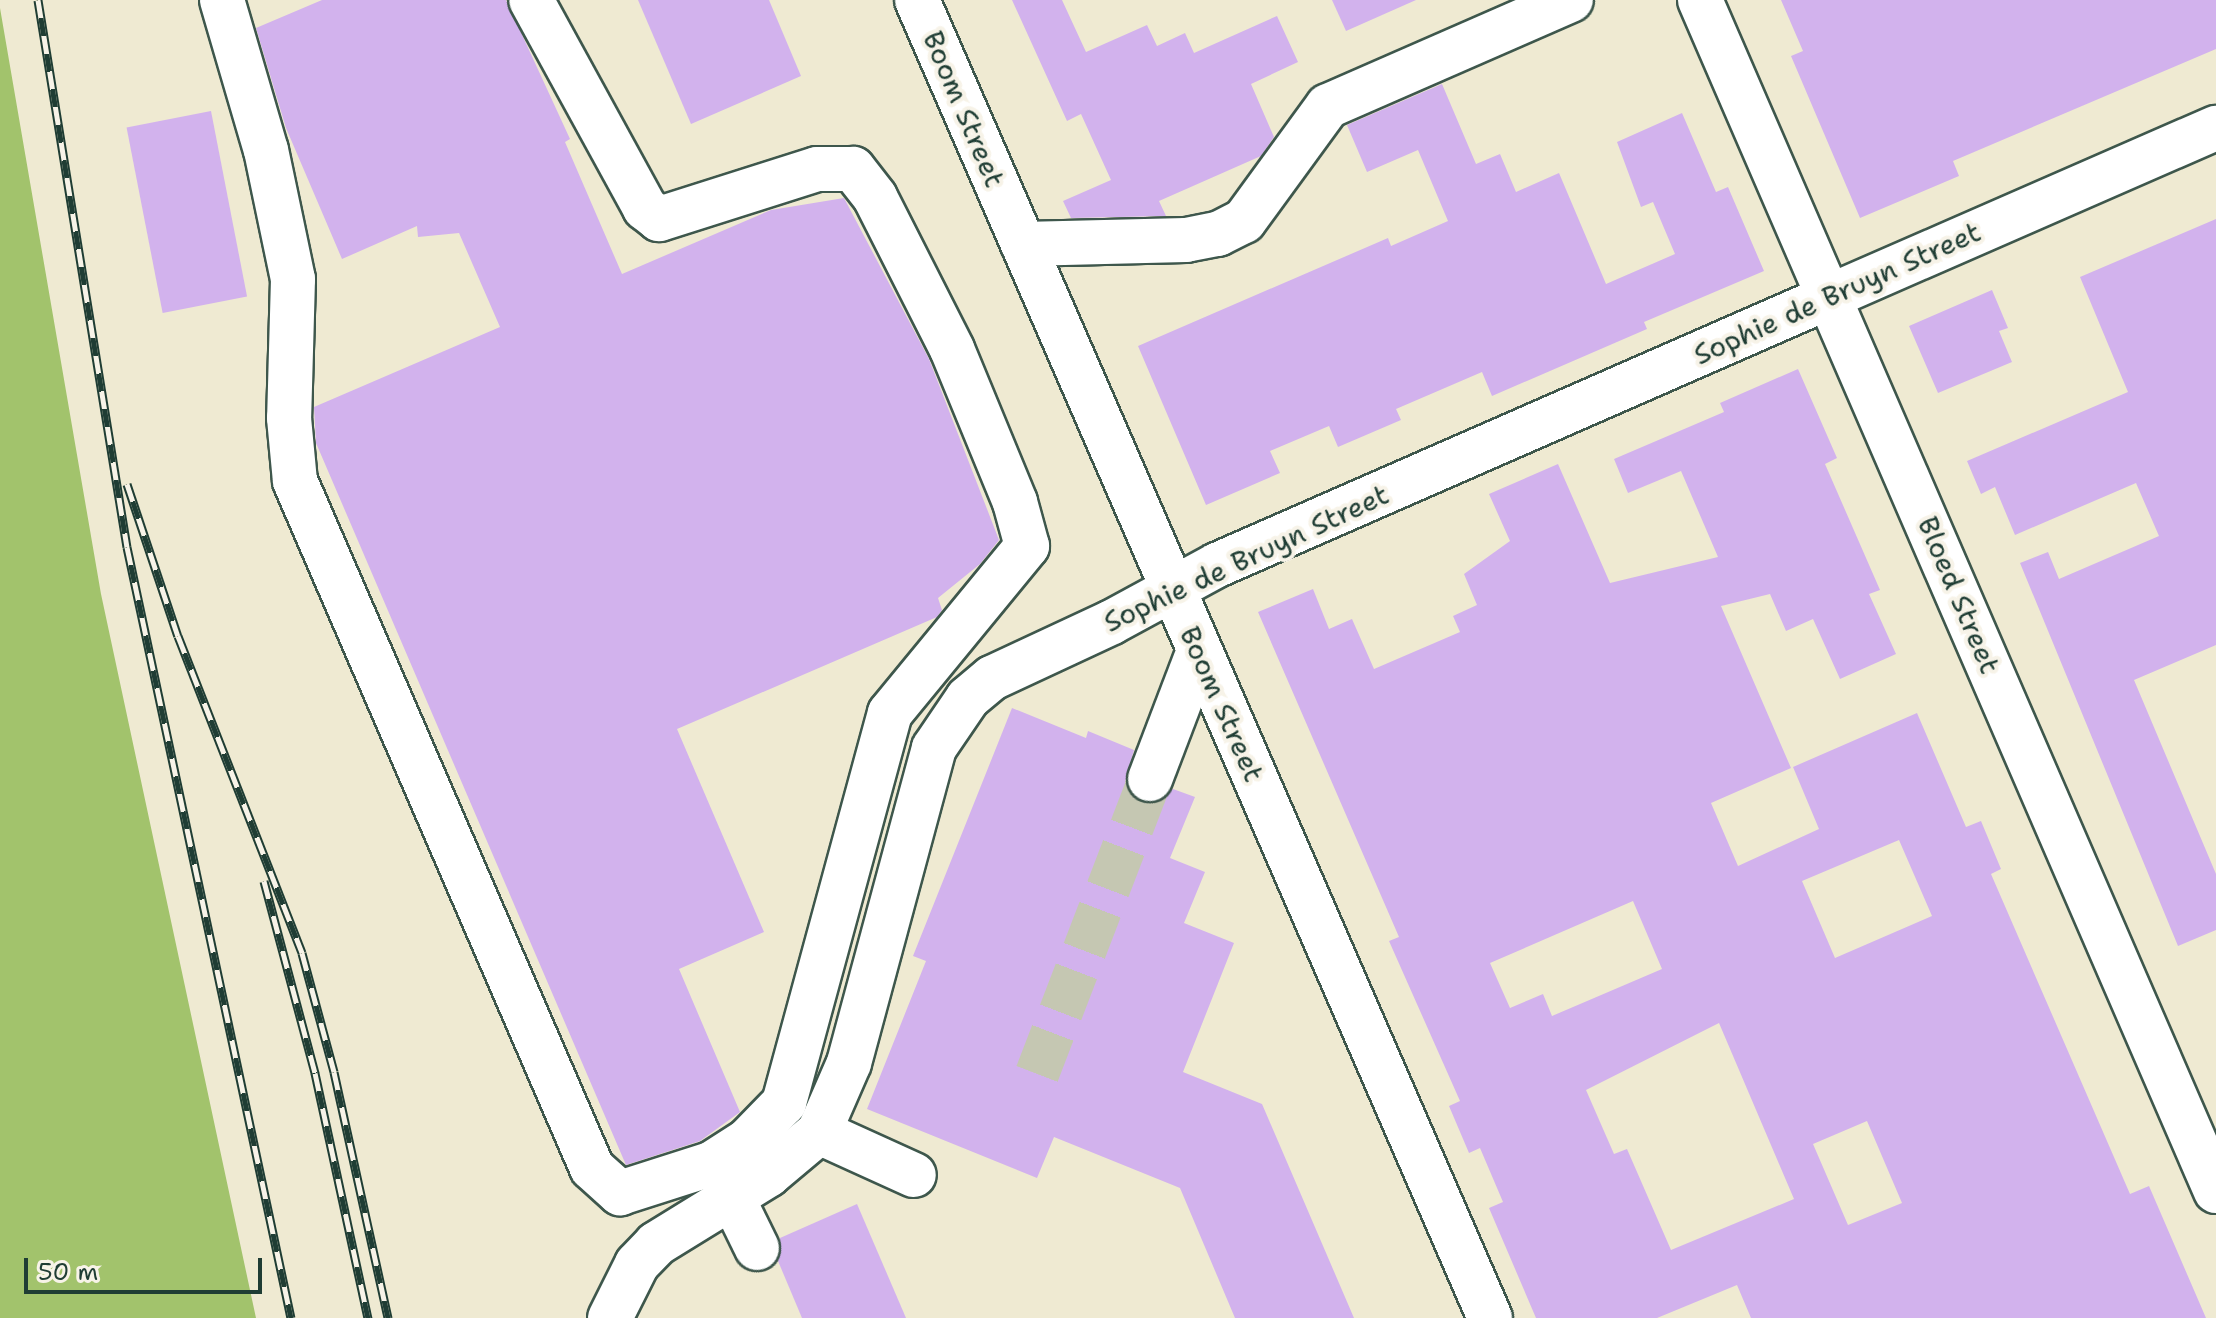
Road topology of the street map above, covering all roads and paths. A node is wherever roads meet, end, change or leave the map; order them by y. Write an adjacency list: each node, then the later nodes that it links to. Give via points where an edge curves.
1 (222, 0): 2 (main road, via 266,150 293,279 289,418 295,481 592,1168 620,1193 711,1164 747,1141 784,1103 890,713 915,676 1010,572 1027,546 1015,502 952,349 875,197 853,169 817,169 659,219 645,208)
2 (531, 0)
3 (917, 0): 7 (main road, Boom Street)
4 (1571, 0): 7 (main road, via 1328,106 1244,221 1218,234 1186,240)
5 (1700, 0): 8 (main road, Bloed Street)
6 (2216, 128): 8 (main road, Sophie de Bruyn Street)
7 (1023, 244): 9 (main road, Boom Street)
8 (1831, 296): 9 (main road, Sophie de Bruyn Street); 14 (main road, Bloed Street)
9 (1171, 587): 10 (main road, Boom Street); 12 (main road, Sophie de Bruyn Street, via 1112,622 992,678 951,719 928,765 849,1063)
10 (1199, 651): 11 (main road); 18 (main road, Boom Street)
11 (1150, 779)
12 (819, 1132): 13 (main road); 15 (main road, Sophie de Bruyn Street, via 768,1175)
13 (914, 1175)
14 (2216, 1191)
15 (731, 1195): 16 (main road); 17 (main road, Sophie de Bruyn Street, via 656,1244 637,1264)
16 (757, 1248)
17 (610, 1318)
18 (1490, 1318)

